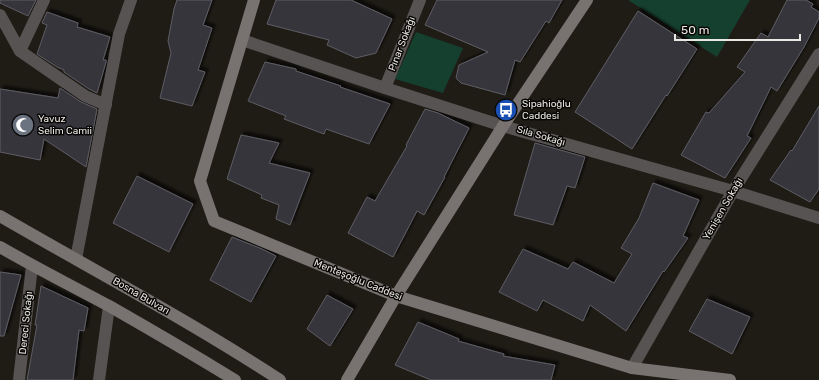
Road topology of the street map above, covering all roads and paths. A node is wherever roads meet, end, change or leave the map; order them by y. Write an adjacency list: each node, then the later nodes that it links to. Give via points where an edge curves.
1 (44, 0): 8 (street)
2 (131, 0): 11 (street, via 119,34)
3 (254, 0): 7 (street, Menteşoğlu Caddesi)
4 (420, 0): 10 (street, Pınar Sokağı)
5 (587, 0): 12 (street)
6 (0, 15): 8 (street)
7 (242, 40): 10 (street, Sıla Sokağı); 19 (street, Menteşoğlu Caddesi, via 200,181 214,221)
8 (20, 51): 11 (street, via 85,96)
9 (819, 54): 13 (street, Yenişen Sokağı)
10 (385, 88): 12 (street, Sıla Sokağı)
11 (106, 105): 17 (street)
12 (502, 126): 13 (street, Sıla Sokağı); 19 (street)
13 (733, 191): 15 (street, Sıla Sokağı); 21 (street, Yenişen Sokağı)
14 (0, 216): 17 (street, Bosna Bulvarı)
15 (819, 218)
16 (0, 247): 18 (street)
17 (76, 259): 25 (street, Bosna Bulvarı)
18 (32, 266): 20 (street); 22 (street, Dereci Sokağı)
19 (396, 296): 21 (street, Menteşoğlu Caddesi); 26 (street)
20 (109, 306): 23 (street); 24 (street)
21 (632, 368): 27 (street, Menteşoğlu Caddesi)
22 (19, 380)
23 (99, 380)
24 (235, 380)
25 (280, 380)
26 (347, 380)
27 (730, 380)

